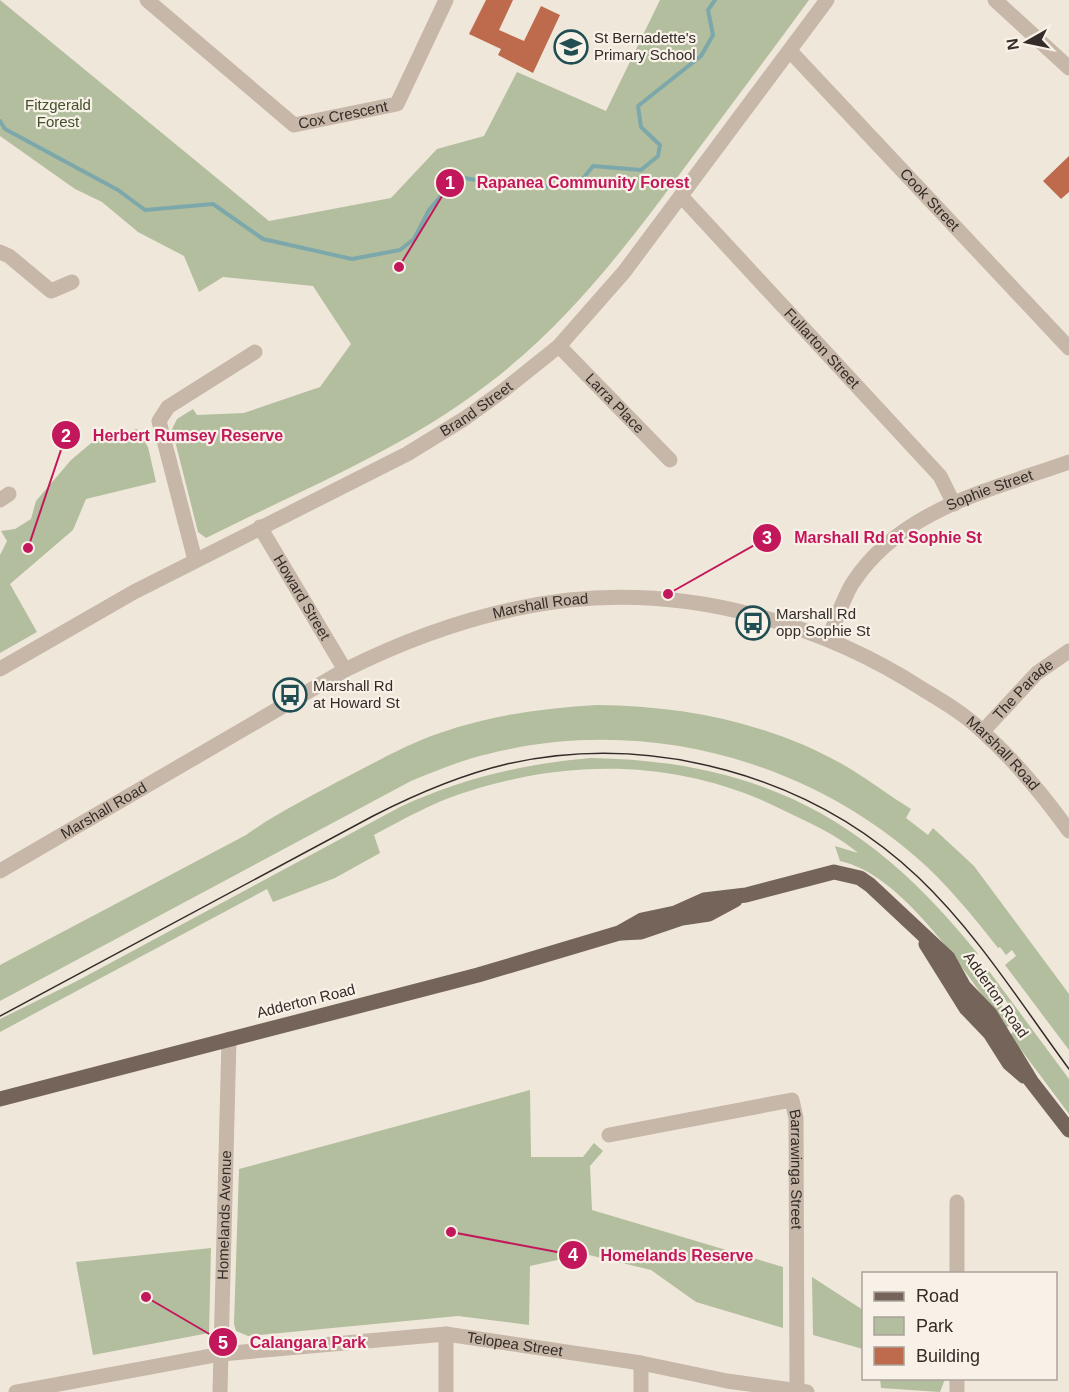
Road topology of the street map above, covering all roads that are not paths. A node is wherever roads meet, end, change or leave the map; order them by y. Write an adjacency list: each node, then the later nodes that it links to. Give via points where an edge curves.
1 (147, 0): 2 (street, Cox Crescent, via 294,125 397,104)
2 (446, 0)
3 (827, 0): 5 (street, Brand Street)
4 (995, 0): 6 (street)
5 (790, 51): 7 (street, Brand Street); 11 (street, Cook Street)
6 (1067, 62)
7 (682, 197): 10 (street, Brand Street, via 624,272); 15 (street, Fullarton Street, via 940,476)
8 (0, 252): 9 (street, via 51,291)
9 (72, 282)
10 (559, 346): 13 (street, Larra Place); 16 (street, Brand Street, via 504,390 425,444)
11 (1069, 348)
12 (255, 352): 17 (street, via 168,407 159,421)
13 (670, 460)
14 (1069, 462): 15 (street, Sophie Street)
15 (954, 504): 18 (street, Sophie Street, via 908,527 879,550 852,585)
16 (260, 527): 17 (street, Brand Street); 21 (street, Howard Street)
17 (195, 560): 20 (street, Brand Street)
18 (828, 639): 21 (street, Marshall Road, via 751,614 691,602 592,598 522,607 450,625); 22 (street, Marshall Road, via 905,678)
19 (1069, 651): 22 (street, The Parade, via 1037,673)
20 (0, 669)
21 (345, 670): 24 (street, Marshall Road)
22 (983, 731): 23 (street, Marshall Road)
23 (1069, 831)
24 (0, 871)
25 (229, 1039): 26 (main road, Adderton Road); 27 (main road, Adderton Road, via 478,975 618,933 641,932 682,918 709,914 746,895 819,874 847,874 860,878 879,893 948,958 964,987 990,1014 1031,1081); 32 (street, Homelands Avenue)
26 (0, 1099)
27 (1069, 1130)
28 (609, 1135): 34 (street, Barrawinga Street, via 792,1100 796,1118)
29 (957, 1202): 30 (street)
30 (957, 1272)
31 (446, 1334): 32 (street, Telopea Street); 33 (street, Telopea Street); 37 (street)
32 (221, 1354): 35 (street, Telopea Street); 36 (street, Homelands Avenue)
33 (641, 1362): 34 (street, Telopea Street, via 727,1381); 38 (street)
34 (802, 1391)
35 (16, 1392)
36 (220, 1392)
37 (446, 1392)
38 (641, 1392)

